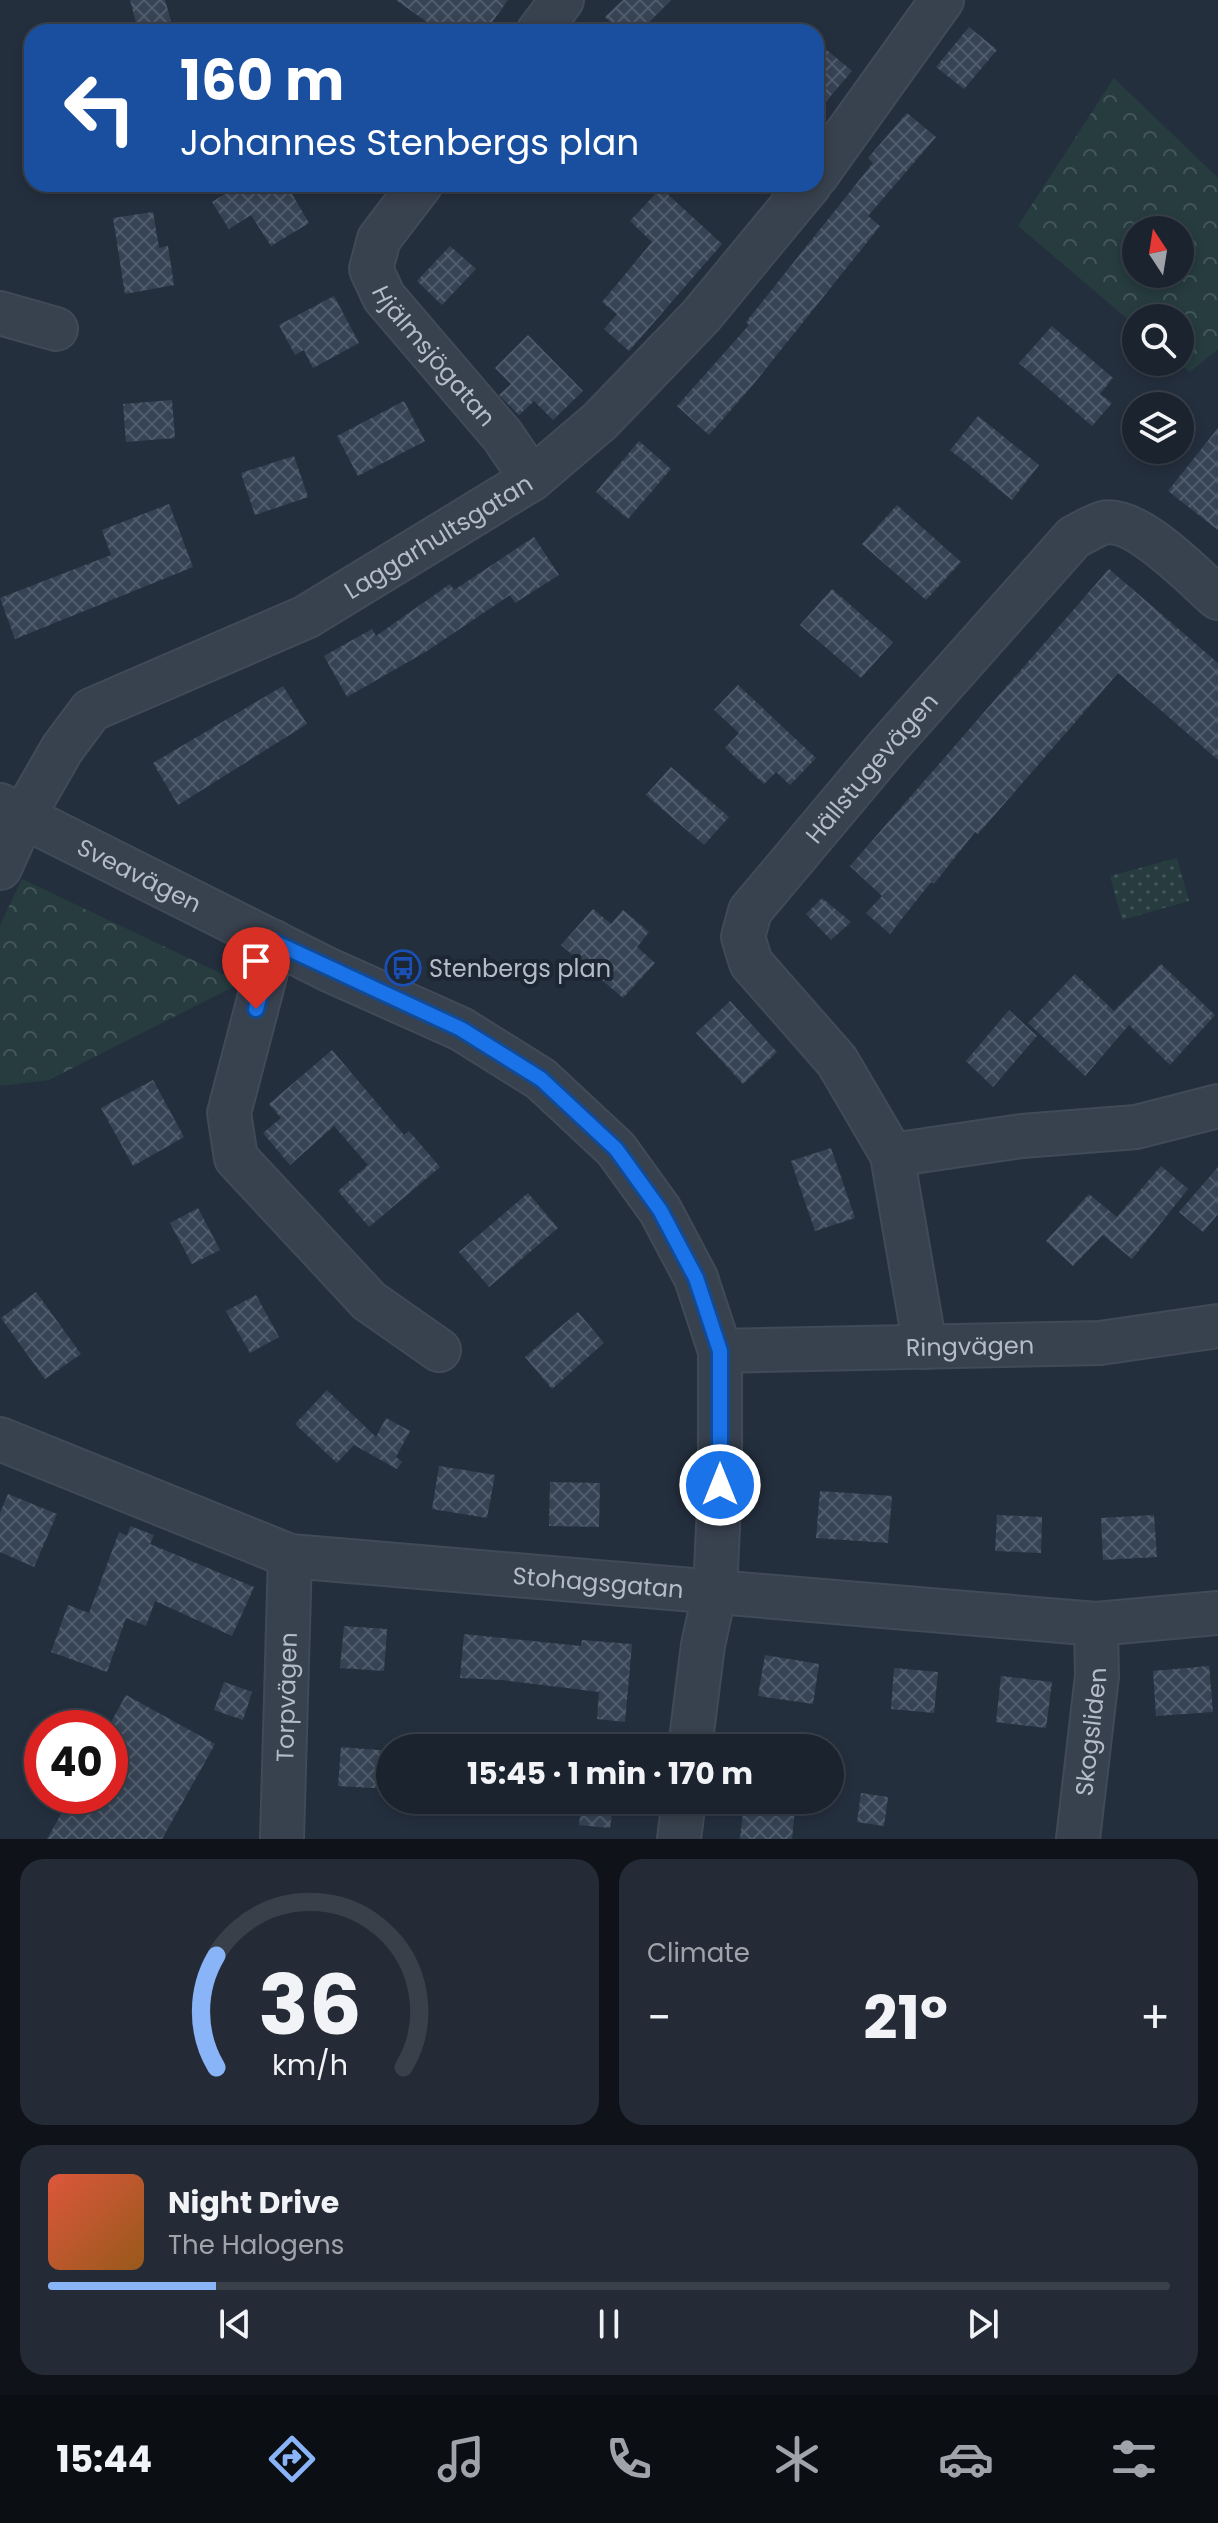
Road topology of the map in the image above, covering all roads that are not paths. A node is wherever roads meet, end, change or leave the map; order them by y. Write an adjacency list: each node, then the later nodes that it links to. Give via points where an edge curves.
1 (562, 0): 3 (street)
2 (942, 0): 4 (street)
3 (544, 24)
4 (824, 165)
5 (415, 192): 9 (street, Hjälmsjögatan, via 379,239 371,269 384,297 502,435)
6 (803, 192): 9 (street, Laggarhultsgatan, via 701,316 600,421)
7 (0, 313): 8 (street)
8 (56, 329)
9 (532, 479): 11 (street, Laggarhultsgatan, via 306,617 91,710)
10 (1218, 598): 15 (street, Hällstugevägen, via 1131,527 1105,522 1074,537 750,911 743,937 751,963 837,1061)
11 (12, 811): 12 (street, Laggarhultsgatan); 13 (street, Sveavägen)
12 (0, 868)
13 (274, 942): 18 (street, via 229,1113 236,1158 369,1301); 19 (street, Sveavägen, via 461,1029 541,1079 616,1149 660,1210 696,1278)
14 (1218, 1106): 15 (street, via 1136,1127 1022,1136)
15 (892, 1155): 17 (street, Hällstugevägen)
16 (1218, 1326): 17 (street, Ringvägen, via 1100,1343)
17 (925, 1347): 19 (street, Ringvägen)
18 (439, 1350)
19 (720, 1351): 22 (street, Sveavägen)
20 (0, 1439): 21 (street, Stohagsgatan)
21 (290, 1556): 22 (street, Stohagsgatan); 27 (street, Torpvägen)
22 (715, 1590): 24 (street, Stohagsgatan); 25 (street, Sveavägen)
23 (1218, 1613): 24 (street, Stohagsgatan)
24 (1096, 1624): 29 (street, Skogsliden, via 1097,1676)
25 (692, 1734)
26 (682, 1814): 28 (street)
27 (282, 1839)
28 (679, 1839)
29 (1078, 1839)

